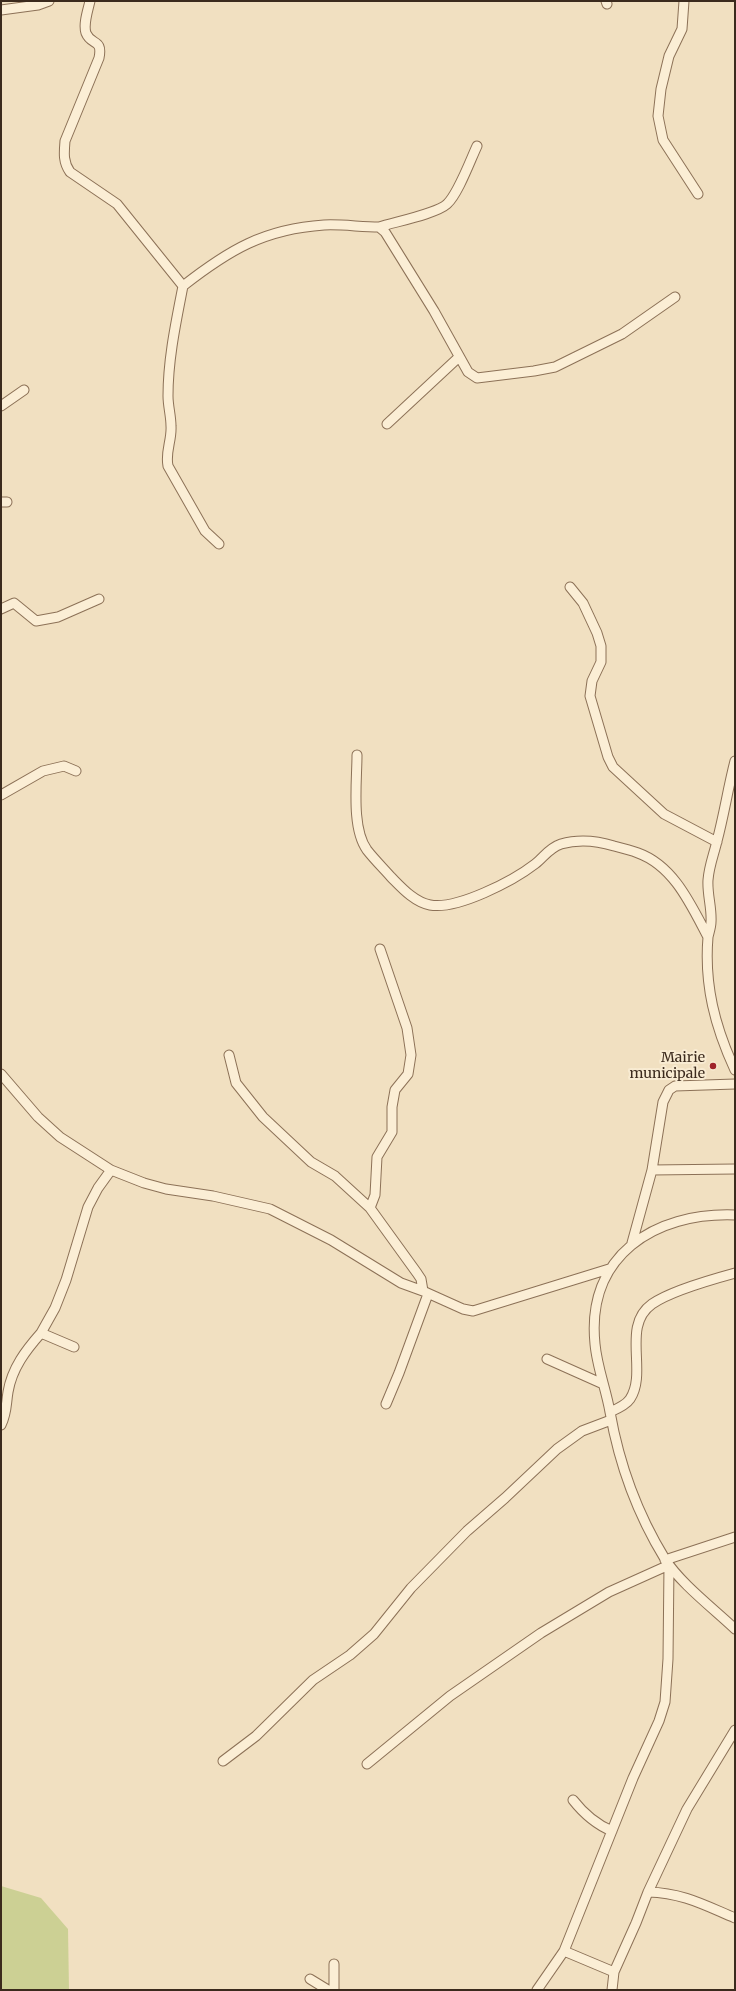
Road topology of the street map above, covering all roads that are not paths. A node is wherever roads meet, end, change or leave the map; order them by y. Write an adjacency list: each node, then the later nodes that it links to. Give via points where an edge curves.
1 (49, 1): 4 (street)
2 (90, 1): 8 (street, via 86,33 101,49 65,141 66,165 70,172 117,204)
3 (684, 1): 6 (street, via 682,29 669,56 658,116 663,140)
4 (1, 10)
5 (477, 146): 7 (street, via 446,205)
6 (698, 194)
7 (379, 227): 8 (street, via 324,225 276,232 243,245 213,262); 10 (street, via 385,232 434,311)
8 (183, 286): 14 (street, via 172,342 168,396 171,438 166,457 168,466 205,531)
9 (675, 297): 10 (street, via 622,334 555,367 477,378 468,372)
10 (459, 357): 13 (street)
11 (24, 390): 12 (street)
12 (1, 406)
13 (387, 424)
14 (219, 544)
15 (570, 587): 22 (street, via 583,603 601,646 601,662 592,681 590,696 613,767 664,814)
16 (99, 599): 17 (street, via 58,617 36,621 14,603)
17 (1, 609)
18 (357, 755): 23 (street, via 357,817 360,837 366,849 414,898 430,905 459,903 521,873 560,844 577,841 605,843 639,853 672,877 687,896)
19 (735, 761): 22 (street)
20 (76, 771): 21 (street, via 64,766 43,771)
21 (1, 795)
22 (717, 842): 23 (street, via 708,882 711,923)
23 (708, 936): 26 (street, via 709,975 716,1025)
24 (380, 949): 32 (street, via 407,1028 411,1055 408,1074 395,1090 392,1132 377,1157 375,1195)
25 (229, 1055): 32 (street, via 236,1083 263,1117 311,1162 335,1176)
26 (735, 1070)
27 (1, 1074): 30 (street, via 60,1138)
28 (735, 1084): 31 (street, via 675,1086 669,1090 663,1102)
29 (735, 1168): 31 (street)
30 (111, 1170): 37 (street, via 166,1189 213,1196 270,1209 331,1240 401,1283); 38 (street, via 88,1207 66,1280)
31 (652, 1170): 34 (street)
32 (370, 1208): 37 (street, via 418,1273)
33 (735, 1215): 34 (street, via 694,1218 669,1224 649,1232)
34 (632, 1243): 35 (street)
35 (609, 1269): 37 (street, via 473,1311); 41 (street, via 599,1291 594,1344)
36 (735, 1273): 43 (street, via 670,1295 652,1304 643,1314 636,1334 635,1387 630,1399)
37 (426, 1293): 42 (street)
38 (41, 1333): 39 (street); 44 (street, via 14,1370 8,1391 7,1410)
39 (74, 1347)
40 (547, 1359): 41 (street)
41 (603, 1384): 43 (street)
42 (386, 1404)
43 (610, 1416): 46 (street, via 620,1458 631,1488); 49 (street, via 556,1449 467,1531 411,1588 374,1634 350,1655 313,1680 265,1727)
44 (1, 1425)
45 (735, 1537): 46 (street)
46 (667, 1562): 47 (street); 50 (street, via 541,1633 450,1696); 52 (street, via 668,1659 665,1702)
47 (735, 1629)
48 (735, 1730): 53 (street, via 687,1809)
49 (223, 1761)
50 (367, 1764)
51 (573, 1800): 52 (street, via 586,1816)
52 (612, 1831): 55 (street)
53 (648, 1892): 54 (street, via 685,1896); 57 (street)
54 (735, 1918)
55 (564, 1952): 57 (street); 61 (street)
56 (334, 1964): 60 (street)
57 (614, 1972): 62 (street)
58 (310, 1979): 59 (street)
59 (328, 1990)
60 (334, 1990)
61 (537, 1990)
62 (612, 1990)

